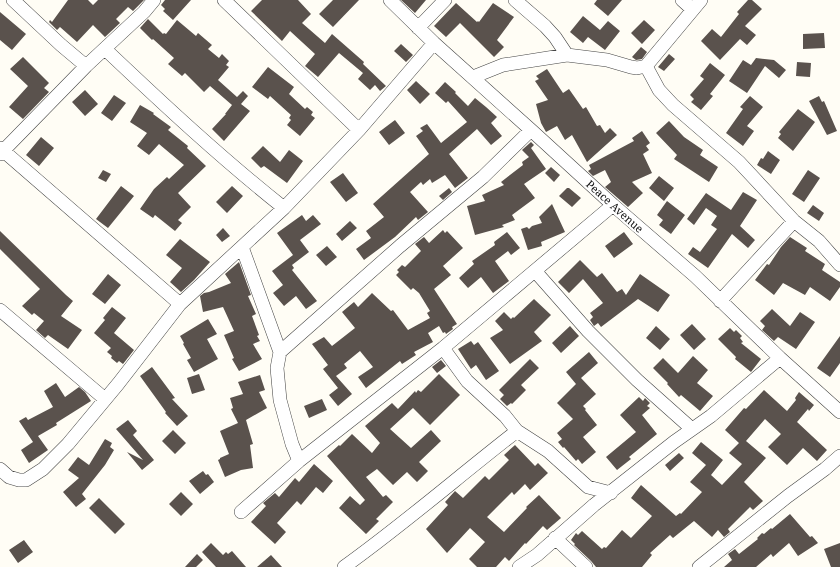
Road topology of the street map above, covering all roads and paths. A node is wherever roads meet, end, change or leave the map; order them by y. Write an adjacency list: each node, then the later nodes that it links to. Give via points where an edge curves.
1 (154, 0): 11 (street)
2 (224, 0): 16 (street)
3 (390, 0): 9 (street, Peace Avenue)
4 (445, 0): 9 (street)
5 (515, 0): 12 (street, via 545,26)
6 (682, 0): 8 (street)
7 (20, 2): 13 (street, via 61,45)
8 (696, 5): 14 (street)
9 (418, 28): 10 (street, Peace Avenue)
10 (434, 44): 15 (street, Peace Avenue); 16 (street)
11 (104, 49): 13 (street); 20 (street, via 180,121)
12 (567, 55): 14 (street, via 607,60 637,68); 15 (street, via 502,65)
13 (86, 66): 18 (street)
14 (646, 66): 21 (street, via 659,90 673,105 739,162)
15 (473, 77): 17 (street, Peace Avenue)
16 (359, 130): 20 (street)
17 (531, 130): 19 (street, Peace Avenue); 29 (street, via 483,177)
18 (1, 151): 26 (street)
19 (613, 205): 24 (street); 25 (street, Peace Avenue)
20 (284, 208): 22 (street)
21 (794, 221): 23 (street, via 819,241); 25 (street)
22 (242, 246): 26 (street); 29 (street)
23 (840, 265)
24 (535, 271): 28 (street); 33 (street, via 588,331 632,375)
25 (720, 301): 30 (street, Peace Avenue)
26 (180, 304): 31 (street)
27 (0, 310): 31 (street)
28 (443, 348): 34 (street, via 467,381 505,416); 36 (street)
29 (280, 352): 36 (street, via 277,368 280,400)
30 (780, 358): 32 (street, Peace Avenue); 33 (street, via 711,416)
31 (105, 399): 37 (street, via 68,444 26,480 9,477)
32 (840, 412)
33 (692, 428): 39 (street)
34 (517, 431): 38 (street, via 548,451); 43 (street, via 382,540)
35 (840, 456): 46 (street)
36 (299, 461): 41 (street)
37 (0, 469)
38 (588, 487): 39 (street); 40 (street)
39 (610, 493): 40 (street)
40 (594, 505): 42 (street)
41 (241, 512)
42 (556, 538): 44 (street); 45 (street)
43 (344, 567)
44 (519, 567)
45 (586, 567)
46 (699, 567)

